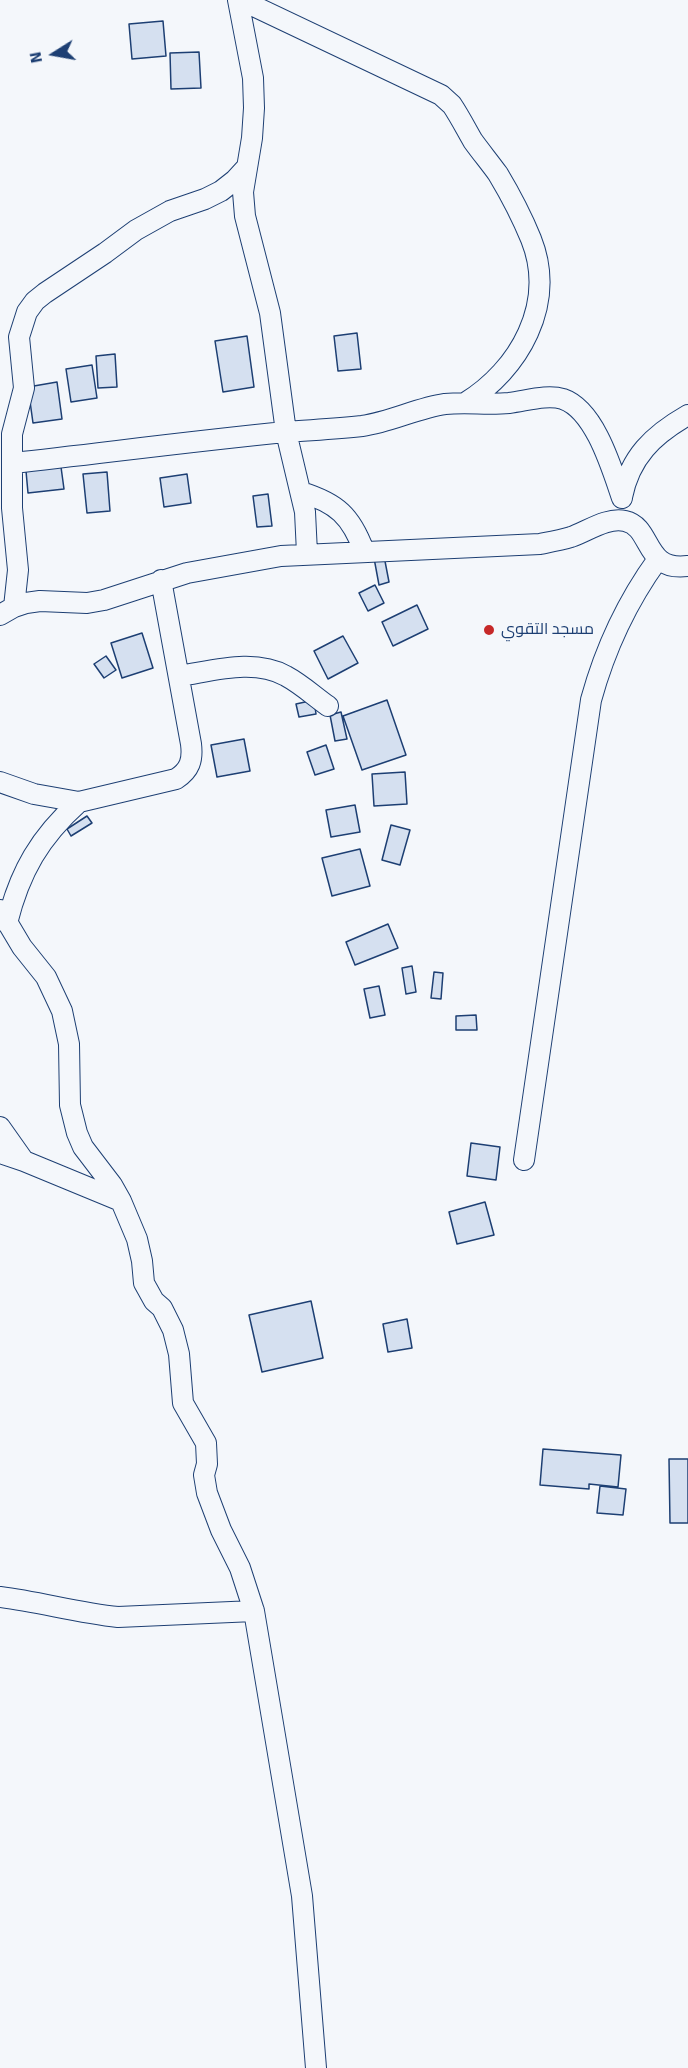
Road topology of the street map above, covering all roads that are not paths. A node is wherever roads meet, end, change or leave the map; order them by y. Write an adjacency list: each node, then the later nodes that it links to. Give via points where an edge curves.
1 (240, 0): 2 (street, via 254,98); 3 (street, via 441,95 457,112 509,194 532,241 538,268 538,296 532,323 510,365 482,393)
2 (246, 168): 5 (street, via 244,216 270,313); 6 (street, via 221,191 170,211 136,230 35,301 19,337 24,388 12,434)
3 (465, 403): 5 (street, via 429,407 360,426); 8 (street, via 501,404 550,397 575,405 596,434)
4 (688, 415): 8 (street, via 637,457 626,477)
5 (286, 432): 6 (street); 7 (street)
6 (13, 463): 15 (street, via 12,508 18,570)
7 (301, 492): 10 (street, via 323,498 342,512 356,530); 11 (street)
8 (622, 498): 9 (street)
9 (623, 521): 10 (street, via 540,544); 12 (street, via 638,530)
10 (364, 551): 11 (street)
11 (307, 553): 14 (street, via 218,566)
12 (658, 560): 13 (street); 23 (street, via 617,626 591,700)
13 (688, 566)
14 (161, 580): 15 (street, via 104,600 40,601); 16 (street)
15 (7, 611)
16 (179, 676): 17 (street, via 260,667 286,676); 19 (street, via 192,754 185,773 176,779)
17 (328, 706)
18 (0, 782): 19 (street, via 34,794)
19 (80, 802): 20 (street, via 32,856)
20 (3, 916): 25 (street, via 55,993 67,1027 74,1126 83,1147)
21 (0, 1127): 24 (street)
22 (0, 1153): 24 (street)
23 (524, 1160)
24 (24, 1161): 25 (street)
25 (121, 1201): 27 (street, via 136,1239 144,1283 173,1330 180,1354 183,1403 206,1443 207,1493)
26 (0, 1597): 27 (street, via 118,1617)
27 (254, 1611): 28 (street, via 302,1896)
28 (316, 2068)

